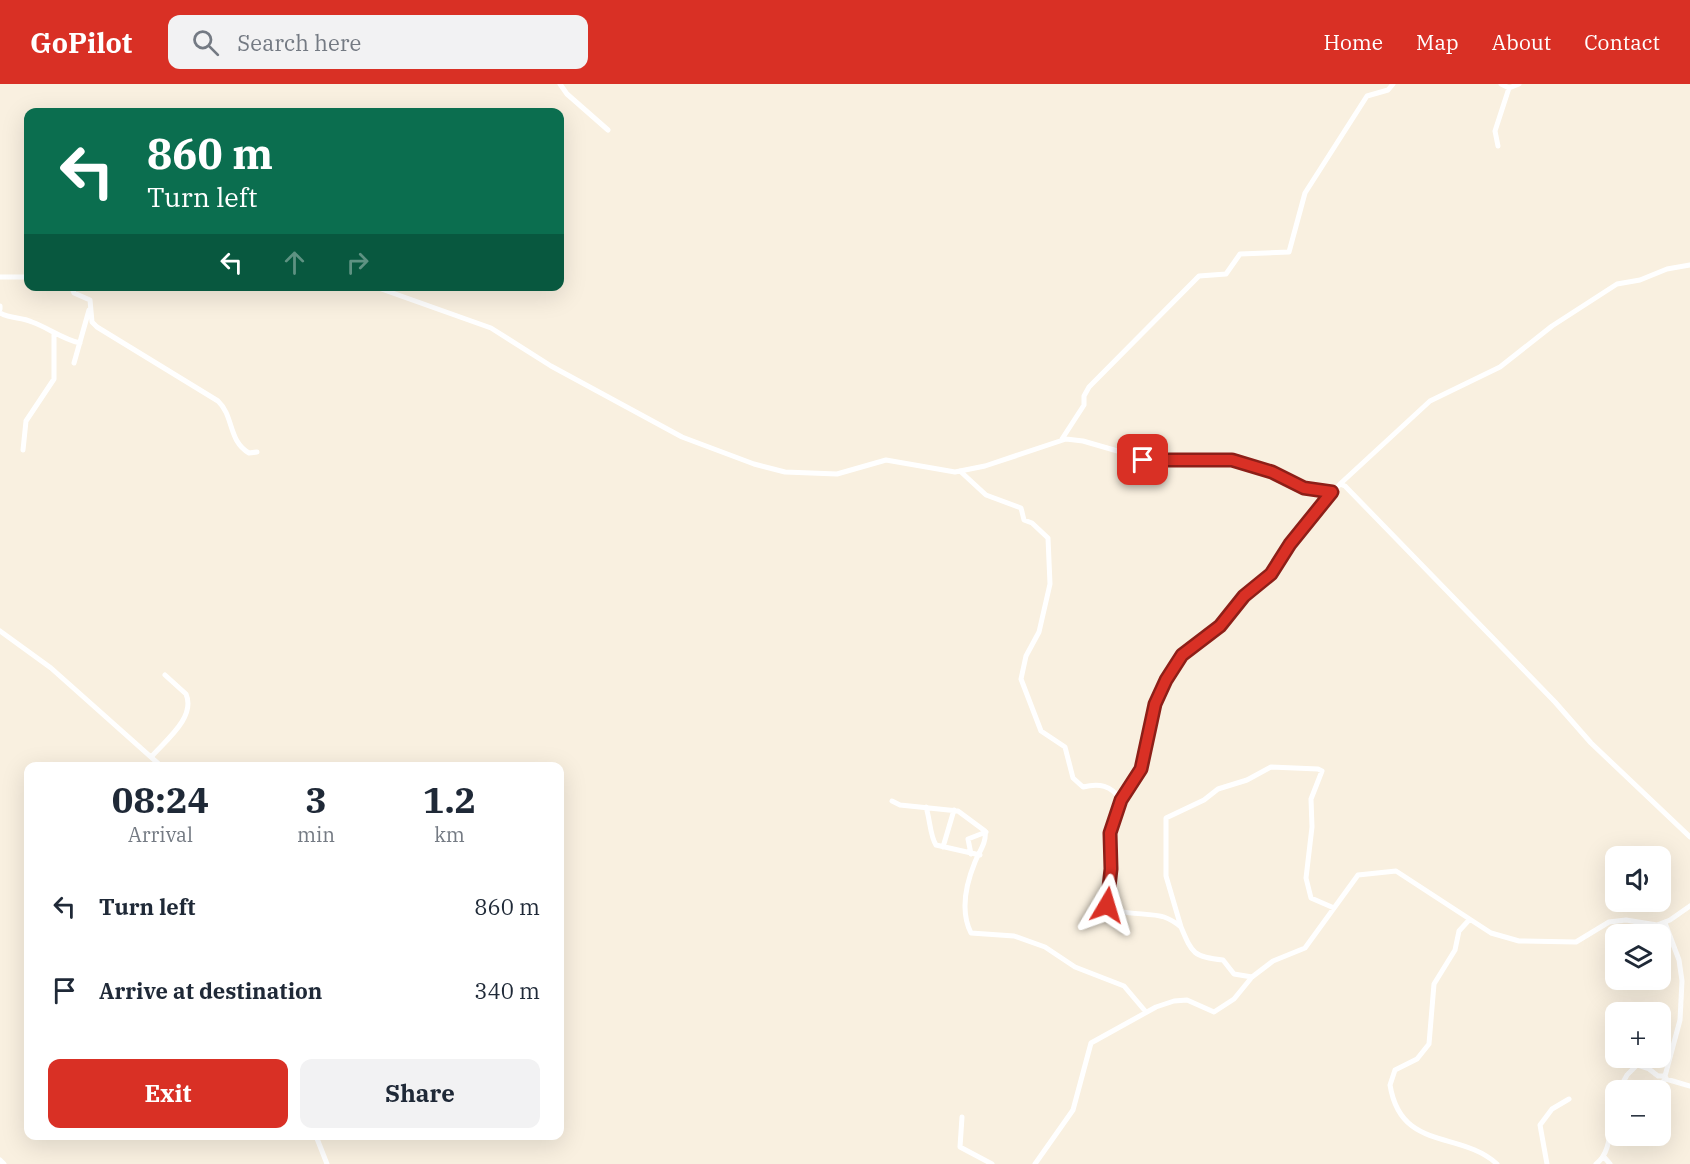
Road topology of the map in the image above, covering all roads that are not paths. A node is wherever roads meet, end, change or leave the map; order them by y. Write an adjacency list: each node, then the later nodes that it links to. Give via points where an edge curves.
1 (560, 84): 6 (street)
2 (1394, 84): 18 (street, via 1388,90 1367,96 1305,193 1289,252 1240,254 1226,274 1199,276 1089,387 1084,405)
3 (1501, 84): 5 (street)
4 (1519, 84): 5 (street)
5 (1509, 88): 7 (street, via 1495,131)
6 (608, 130)
7 (1498, 146)
8 (1690, 265): 22 (street, via 1617,284 1552,326 1500,367 1430,401)
9 (0, 277): 10 (street)
10 (24, 278)
11 (73, 291): 13 (street, via 88,298)
12 (387, 291): 21 (street, via 491,328 639,416 700,445 754,464 804,474 837,474 886,460)
13 (91, 304): 16 (street); 20 (street, via 94,325 219,401 241,447 249,453)
14 (0, 309): 15 (street, via 12,319 30,321)
15 (54, 334): 16 (street); 19 (street, via 54,379 26,421)
16 (80, 343): 17 (street)
17 (74, 363)
18 (1062, 439): 21 (street); 23 (street, via 1083,441 1152,461 1232,460 1272,472 1304,488)
19 (24, 450)
20 (257, 452)
21 (960, 471): 28 (street, via 986,495 1018,506 1024,520 1048,538 1050,584 1039,632 1026,656 1021,678 1041,731 1068,752 1074,780 1083,787 1104,785)
22 (1340, 484): 23 (street); 33 (street, via 1399,539 1591,743)
23 (1332, 492): 28 (street, via 1271,574 1244,596 1220,626 1178,660 1157,698 1141,769)
24 (0, 631): 26 (street, via 51,668)
25 (165, 675): 26 (street, via 186,694 188,711)
26 (152, 756): 27 (street)
27 (157, 762)
28 (1121, 800): 41 (street, via 1109,837 1108,907 1164,917)
29 (892, 801): 30 (street, via 897,805)
30 (926, 807): 31 (street); 34 (street, via 932,822 931,837)
31 (954, 810): 32 (street); 34 (street)
32 (986, 832): 35 (street, via 969,839); 36 (street)
33 (1690, 837)
34 (943, 847): 35 (street)
35 (971, 854): 36 (street)
36 (980, 855): 43 (street, via 964,905 971,933 1014,936 1045,947 1075,967 1124,986)
37 (1690, 906): 40 (street)
38 (1334, 908): 39 (street, via 1358,875 1392,870); 41 (street, via 1311,898 1306,880 1311,797 1322,771 1273,766 1236,785 1218,789 1166,818 1166,876); 42 (street, via 1305,948 1279,957)
39 (1469, 920): 40 (street, via 1508,939 1561,944 1576,942 1613,921); 58 (street, via 1459,931 1455,950 1434,984 1429,1044 1417,1059 1395,1070 1390,1085 1405,1120 1421,1132 1438,1140 1450,1140)
40 (1665, 923): 44 (street, via 1682,981 1680,1020)
41 (1181, 927): 42 (street, via 1187,945 1198,955 1222,959 1234,974)
42 (1252, 977): 43 (street, via 1234,999 1214,1012 1182,1000)
43 (1146, 1012): 57 (street, via 1091,1043 1073,1110)
44 (1665, 1077): 45 (street, via 1637,1065); 46 (street); 47 (street)
45 (1625, 1080)
46 (1663, 1080)
47 (1690, 1086)
48 (1569, 1100): 59 (street, via 1552,1109 1540,1125)
49 (962, 1117): 56 (street, via 960,1147)
50 (318, 1140): 55 (street)
51 (1607, 1146): 52 (street)
52 (1604, 1157): 60 (street); 61 (street)
53 (0, 1160): 54 (street)
54 (4, 1164)
55 (327, 1164)
56 (992, 1164)
57 (1035, 1164)
58 (1497, 1164)
59 (1547, 1164)
60 (1596, 1164)
61 (1610, 1164)

